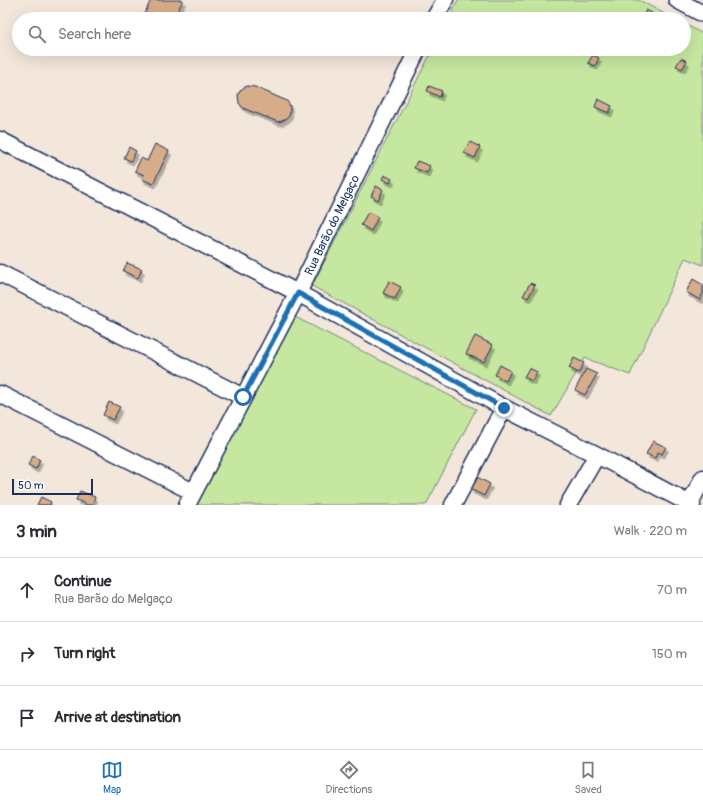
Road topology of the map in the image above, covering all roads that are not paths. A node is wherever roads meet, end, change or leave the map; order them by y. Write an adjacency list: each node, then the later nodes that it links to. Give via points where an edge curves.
1 (445, 0): 4 (street)
2 (677, 0): 3 (street)
3 (700, 8)
4 (438, 12)
5 (415, 56): 8 (street, Rua Barão do Melgaço)
6 (0, 140): 8 (street)
7 (0, 273): 10 (street)
8 (298, 293): 10 (street, Rua Barão do Melgaço); 11 (street)
9 (0, 394): 14 (street)
10 (243, 397): 14 (street, Rua Barão do Melgaço)
11 (504, 408): 12 (street); 15 (street)
12 (597, 454): 16 (street); 17 (street)
13 (703, 478): 17 (street)
14 (190, 499)
15 (453, 505)
16 (568, 505)
17 (690, 505)

